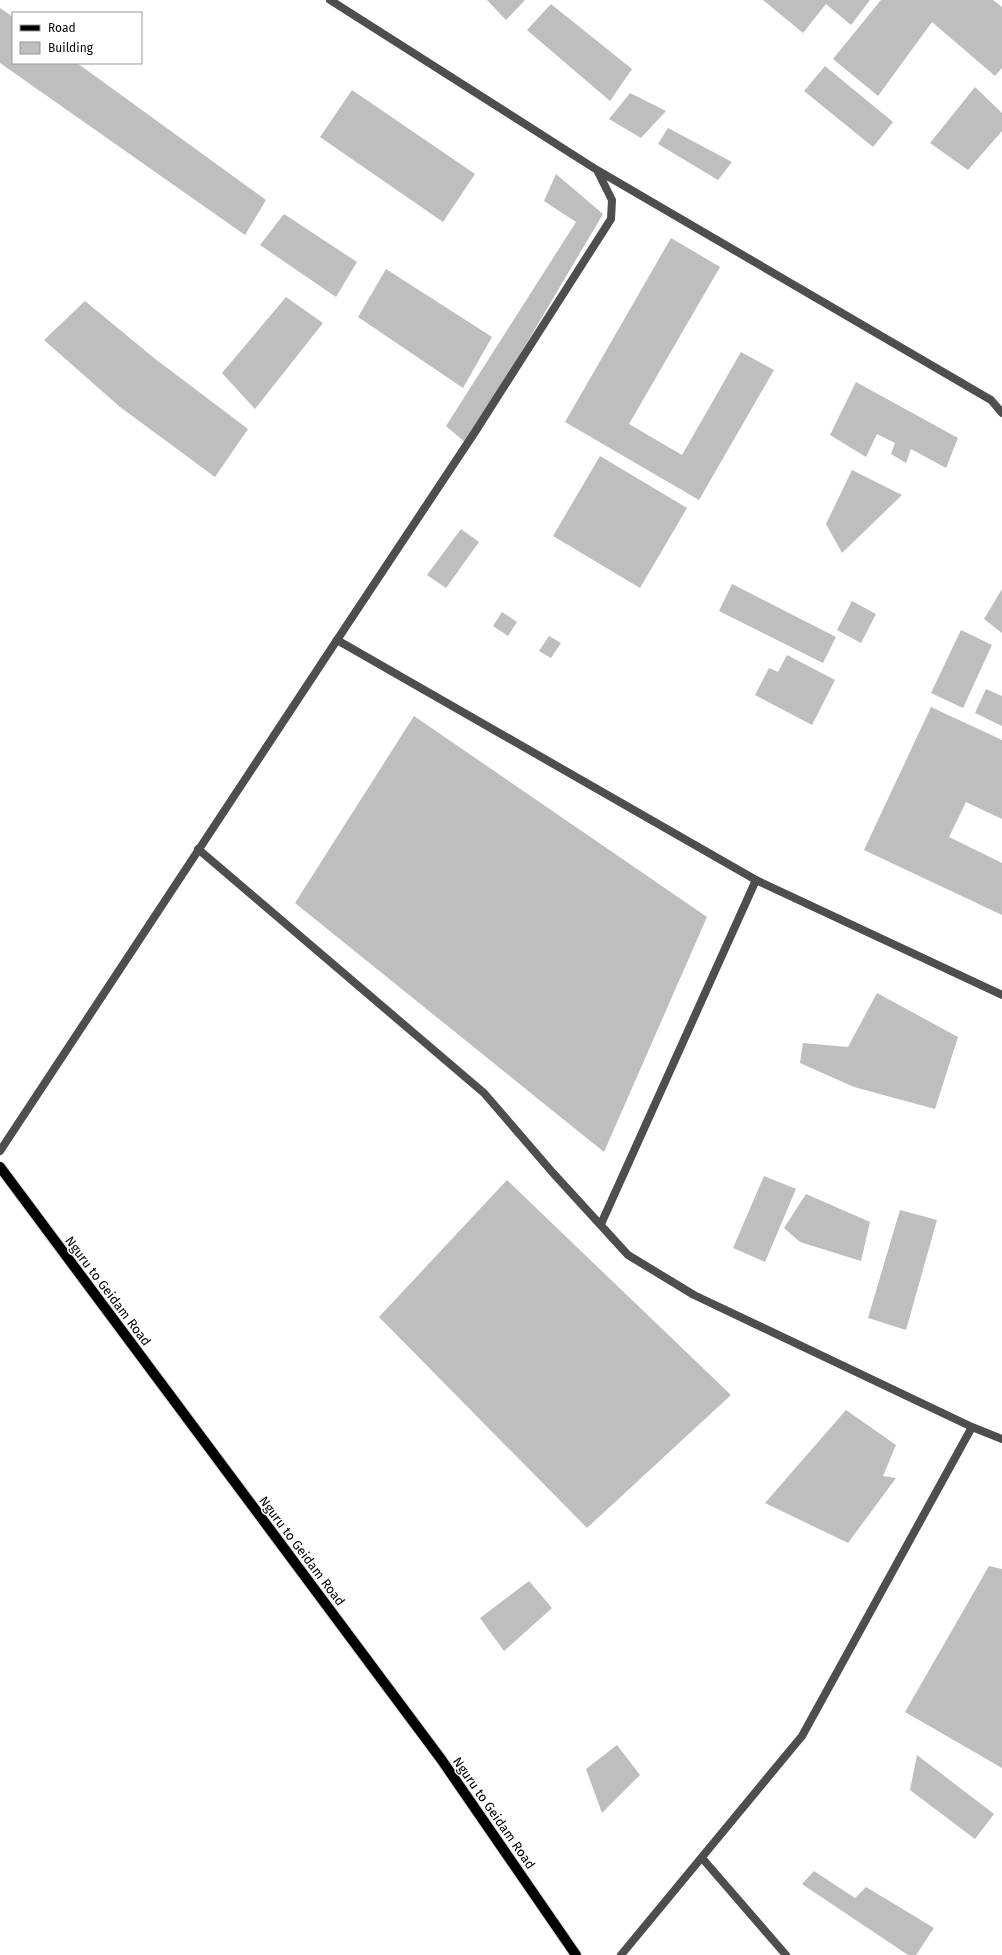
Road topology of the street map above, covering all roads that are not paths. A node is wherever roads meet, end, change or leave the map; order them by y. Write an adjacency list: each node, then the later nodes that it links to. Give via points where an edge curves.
1 (330, 0): 2 (street)
2 (597, 170): 3 (street, via 991,400); 4 (street, via 612,200 611,219 475,432)
3 (1002, 413)
4 (337, 640): 5 (street); 6 (street)
5 (198, 849): 8 (street); 10 (street, via 484,1093)
6 (756, 880): 7 (street); 10 (street)
7 (1002, 995)
8 (0, 1152)
9 (0, 1167): 14 (main road, Nguru to Geidam Road, via 441,1759)
10 (601, 1224): 11 (street, via 628,1254 694,1295)
11 (972, 1427): 12 (street); 13 (street, via 802,1736)
12 (1002, 1440)
13 (702, 1858): 15 (street); 16 (street)
14 (576, 1955)
15 (621, 1955)
16 (786, 1955)

